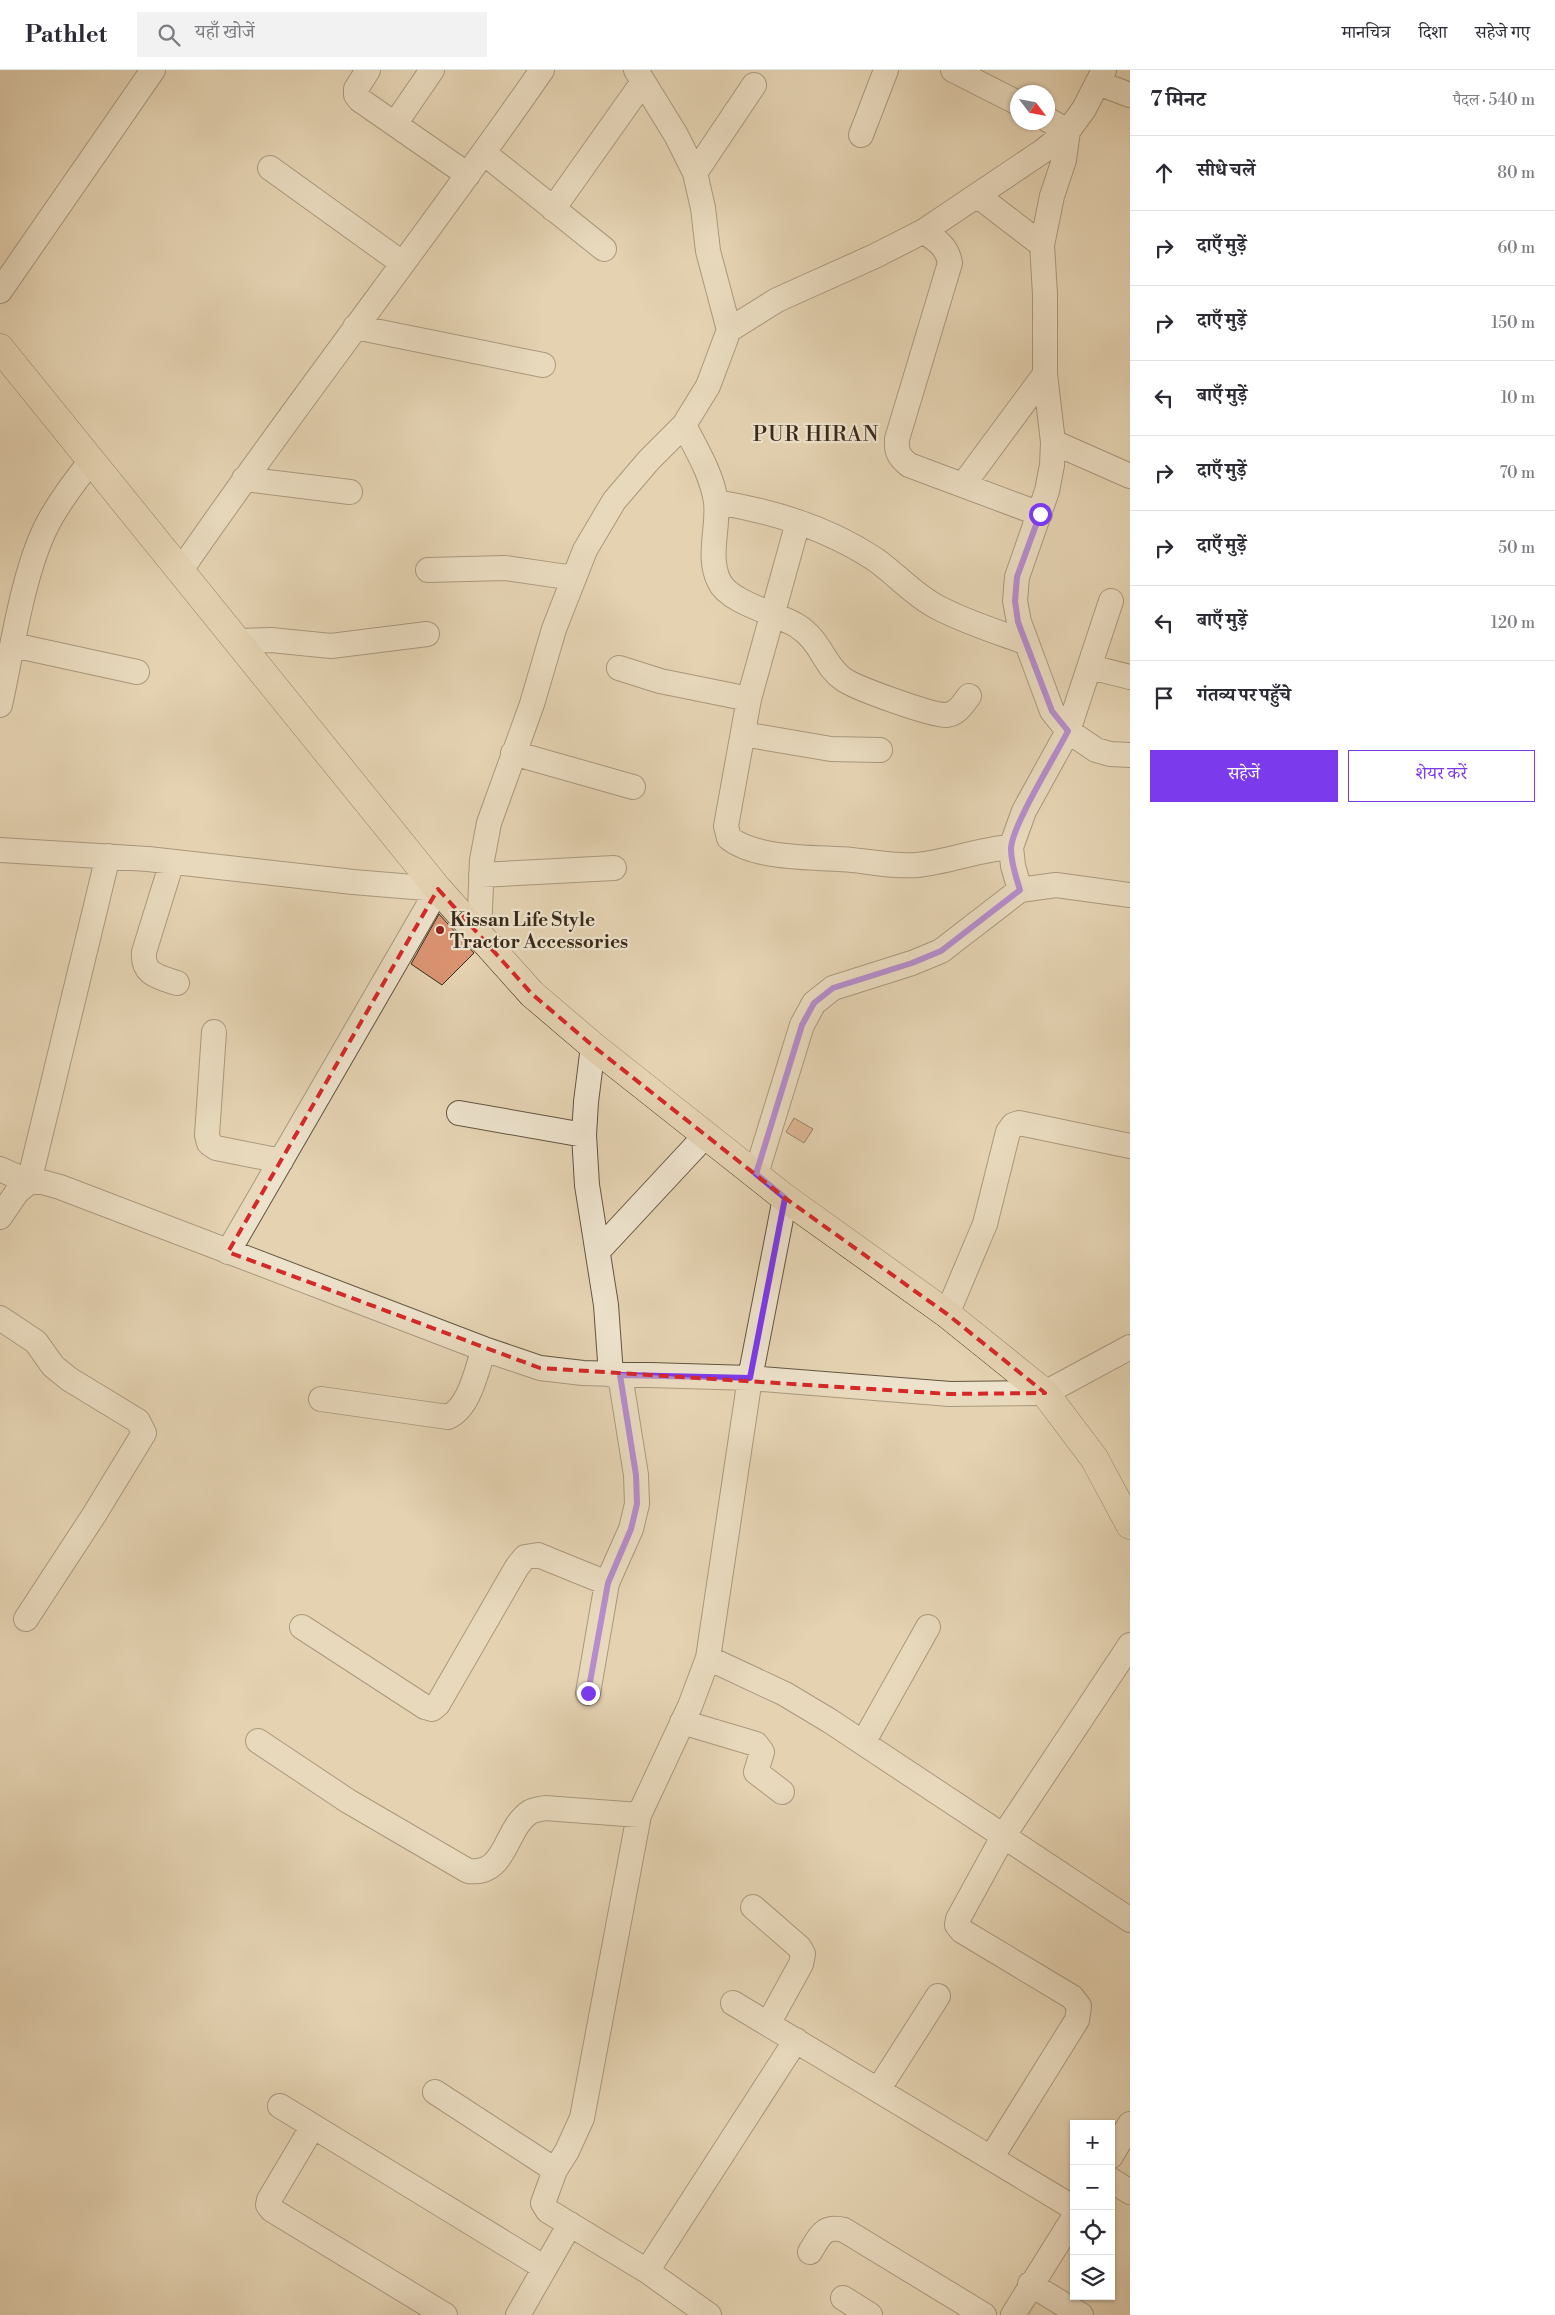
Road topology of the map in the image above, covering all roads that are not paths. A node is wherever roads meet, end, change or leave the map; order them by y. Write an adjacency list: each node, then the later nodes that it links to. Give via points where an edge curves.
1 (153, 70): 26 (street)
2 (368, 70): 12 (street, via 356,95)
3 (432, 70): 12 (street)
4 (542, 70): 16 (street)
5 (886, 70): 15 (street)
6 (953, 70): 11 (street)
7 (639, 76): 18 (street, via 676,135); 21 (street)
8 (1101, 76): 10 (street); 14 (street)
9 (754, 85): 18 (street)
10 (1130, 95)
11 (1010, 99)
12 (395, 124): 19 (street)
13 (1055, 124): 14 (street)
14 (1068, 131): 20 (street); 23 (street, via 1064,160 1050,204)
15 (861, 135)
16 (484, 153): 19 (street); 21 (street)
17 (270, 168): 25 (street)
18 (694, 173): 28 (street, via 703,208 708,251)
19 (468, 174): 25 (street)
20 (978, 196): 22 (street); 23 (street)
21 (553, 209): 24 (street)
22 (924, 231): 28 (street, via 777,300); 37 (street, via 942,244 950,263 896,449 899,457 909,465)
23 (1042, 245): 31 (street)
24 (604, 250)
25 (402, 263): 27 (street)
26 (0, 291)
27 (355, 327): 30 (street); 36 (street)
28 (729, 330): 32 (street, via 708,386)
29 (3, 360): 34 (main road)
30 (544, 365)
31 (1045, 374): 33 (street); 37 (street)
32 (684, 425): 39 (street, via 708,472); 44 (street, via 614,501 585,550)
33 (1053, 442): 35 (street); 40 (street, via 1052,465)
34 (91, 461): 42 (main road); 50 (street, via 64,494 45,529 29,574)
35 (1130, 476)
36 (244, 479): 38 (street); 42 (street)
37 (963, 485): 40 (street)
38 (350, 492)
39 (716, 502): 41 (street, via 776,513); 46 (street, via 715,568 719,582 732,595)
40 (1040, 514): 49 (street, via 1017,577 1015,601 1018,622)
41 (798, 522): 46 (street); 49 (street, via 846,541 934,606 966,622)
42 (181, 570): 48 (main road)
43 (428, 570): 44 (street, via 505,568)
44 (574, 578): 61 (street)
45 (1111, 601): 51 (street)
46 (773, 613): 55 (street, via 810,636 831,668 843,679 859,686 946,715 956,712); 56 (street)
47 (427, 634): 48 (street, via 332,646 271,640)
48 (237, 641): 70 (main road)
49 (1026, 642): 58 (street, via 1052,711)
50 (13, 646): 53 (street); 57 (street)
51 (1090, 667): 54 (street); 58 (street)
52 (619, 668): 56 (street, via 660,681)
53 (138, 672)
54 (1130, 677)
55 (969, 696)
56 (749, 699): 59 (street)
57 (0, 705)
58 (1068, 731): 62 (street, via 1096,750); 64 (street, via 1024,812)
59 (743, 734): 60 (street, via 831,749); 64 (street, via 726,826 729,838 738,846 822,860 917,865 989,848)
60 (880, 750)
61 (513, 753): 63 (street); 69 (street, via 489,823)
62 (1130, 755)
63 (633, 787)
64 (1011, 847): 71 (street)
65 (0, 850): 66 (street)
66 (108, 856): 67 (street); 84 (street)
67 (172, 862): 70 (street); 74 (street, via 143,964 148,971)
68 (614, 868): 69 (street)
69 (481, 875): 73 (street)
70 (438, 888): 73 (main road); 81 (street)
71 (1020, 890): 72 (street, via 1056,885); 83 (street, via 941,951 833,988 814,1003 802,1025)
72 (1130, 895)
73 (478, 936): 76 (main road, via 532,994)
74 (177, 983)
75 (214, 1032): 81 (street, via 209,1143 216,1148)
76 (593, 1046): 78 (main road); 79 (street)
77 (459, 1113): 79 (street)
78 (706, 1134): 83 (main road); 87 (street)
79 (584, 1135): 87 (street, via 587,1185)
80 (1130, 1146): 89 (street, via 1019,1122 1013,1125 1008,1132 985,1224)
81 (281, 1161): 88 (street)
82 (0, 1170): 84 (street)
83 (756, 1174): 85 (main road)
84 (29, 1182): 86 (street, via 16,1192); 88 (street, via 60,1187)
85 (785, 1198): 89 (main road); 94 (street)
86 (0, 1217)
87 (599, 1250): 93 (street)
88 (228, 1252): 92 (street)
89 (947, 1314): 95 (main road)
90 (0, 1318): 99 (street, via 36,1342 53,1366 69,1379 138,1421 144,1433)
91 (1130, 1347): 95 (street)
92 (484, 1349): 93 (street, via 540,1368); 96 (street, via 464,1402 458,1413 448,1417)
93 (616, 1375): 94 (street); 98 (street, via 636,1475 637,1504 631,1529)
94 (750, 1378): 95 (street, via 950,1394); 103 (street)
95 (1045, 1393): 97 (main road, via 1094,1458)
96 (320, 1399)
97 (1130, 1525)
98 (608, 1583): 100 (street, via 538,1555 526,1557 516,1567 438,1704 432,1709); 104 (street)
99 (26, 1619)
100 (302, 1627)
101 (928, 1628): 107 (street)
102 (1130, 1645): 110 (street)
103 (708, 1658): 105 (street); 107 (street, via 785,1694)
104 (588, 1693)
105 (682, 1722): 108 (street, via 756,1744 762,1752 756,1772); 109 (street)
106 (258, 1741): 109 (street, via 348,1801 468,1871 480,1873 491,1868 520,1822 531,1812 545,1808)
107 (863, 1743): 110 (street)
108 (782, 1792)
109 (640, 1815): 124 (street, via 582,2118)
110 (1004, 1835): 112 (street); 123 (street, via 957,1925 1072,1997 1079,2006 1077,2020)
111 (753, 1907): 115 (street, via 799,1947 802,1954 801,1964)
112 (1130, 1920)
113 (938, 1996): 117 (street)
114 (733, 2003): 115 (street)
115 (768, 2024): 116 (street)
116 (796, 2040): 117 (street); 132 (street)
117 (878, 2090): 123 (street)
118 (435, 2092): 124 (street)
119 (280, 2106): 121 (street)
120 (1130, 2124): 122 (street)
121 (313, 2126): 131 (street); 135 (street, via 268,2205)
122 (1115, 2149)
123 (991, 2158): 127 (street)
124 (555, 2170): 129 (street, via 543,2203 548,2211)
125 (1115, 2183): 126 (street)
126 (1130, 2192)
127 (1070, 2206)
128 (1070, 2223): 133 (street)
129 (570, 2224): 131 (street); 132 (street)
130 (810, 2252): 139 (street, via 824,2231 833,2227 844,2230)
131 (545, 2268): 136 (street)
132 (647, 2271): 137 (street)
133 (1030, 2284): 140 (street); 141 (street)
134 (843, 2298): 138 (street)
135 (445, 2315)
136 (518, 2315)
137 (710, 2315)
138 (870, 2315)
139 (984, 2315)
140 (1013, 2315)
141 (1080, 2315)

